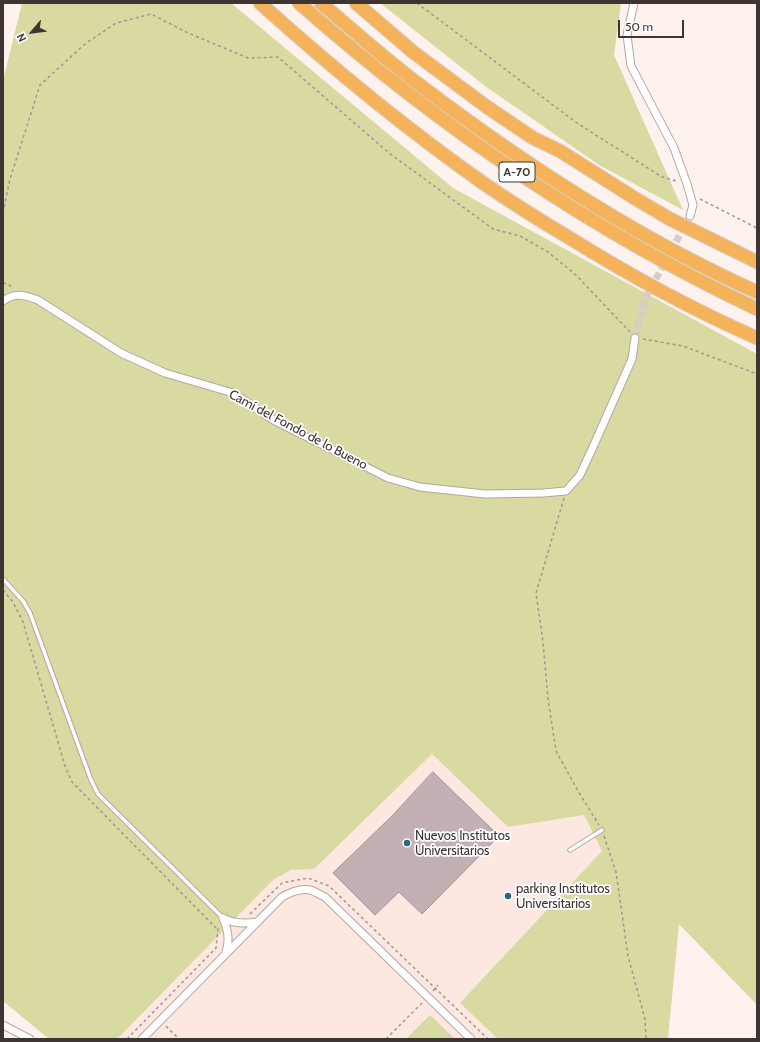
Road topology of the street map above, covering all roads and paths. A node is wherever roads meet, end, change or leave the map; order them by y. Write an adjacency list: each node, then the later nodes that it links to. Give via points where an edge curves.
1 (260, 3): 18 (highway, via 332,67 484,184 634,277 694,309)
2 (299, 3): 16 (highway, A-70, via 401,88 507,166 592,221 646,252)
3 (321, 3): 13 (highway, A-70, via 402,71 497,142 590,202 704,268)
4 (356, 3): 12 (highway, via 420,56 533,138 560,151 670,219)
5 (417, 3): 7 (path, via 577,123 662,177)
6 (634, 3): 7 (street, via 627,35 631,66 674,148)
7 (687, 184): 8 (street)
8 (690, 194): 10 (street); 11 (path)
9 (3, 213): 17 (path, via 10,179 40,85 85,44 116,23 151,14 248,58 278,58 389,153 493,229 520,236 548,252 576,275)
10 (690, 216)
11 (757, 228)
12 (757, 262)
13 (751, 287): 14 (highway, A-70)
14 (757, 292)
15 (3, 301): 20 (street, Camí del Fondo de lo Bueno, via 10,296 24,295 38,300 121,353 165,373 233,393 275,421 388,478 420,488 486,494)
16 (757, 309)
17 (635, 338): 19 (path, via 683,346); 20 (street, via 632,359 580,475)
18 (757, 338)
19 (757, 374)
20 (566, 490): 22 (path, via 536,593 556,751)
21 (3, 579): 25 (lane, via 30,613 98,794)
22 (602, 830): 23 (lane); 40 (path, via 616,872 628,956 644,1019)
23 (570, 850)
24 (249, 915): 29 (path, via 282,883 308,878 329,886)
25 (224, 920): 26 (street, via 247,924); 27 (street, via 228,934); 34 (path, via 217,930 216,948)
26 (257, 922): 27 (street); 30 (street, via 282,897 299,890 310,890 325,897)
27 (225, 955): 35 (street)
28 (438, 985): 29 (path)
29 (435, 988): 30 (path); 39 (path)
30 (428, 997): 37 (path); 38 (street)
31 (3, 1025): 33 (street)
32 (166, 1026): 36 (path)
33 (30, 1039)
34 (127, 1039)
35 (142, 1039)
36 (179, 1039)
37 (386, 1039)
38 (471, 1039)
39 (488, 1039)
40 (646, 1039)

